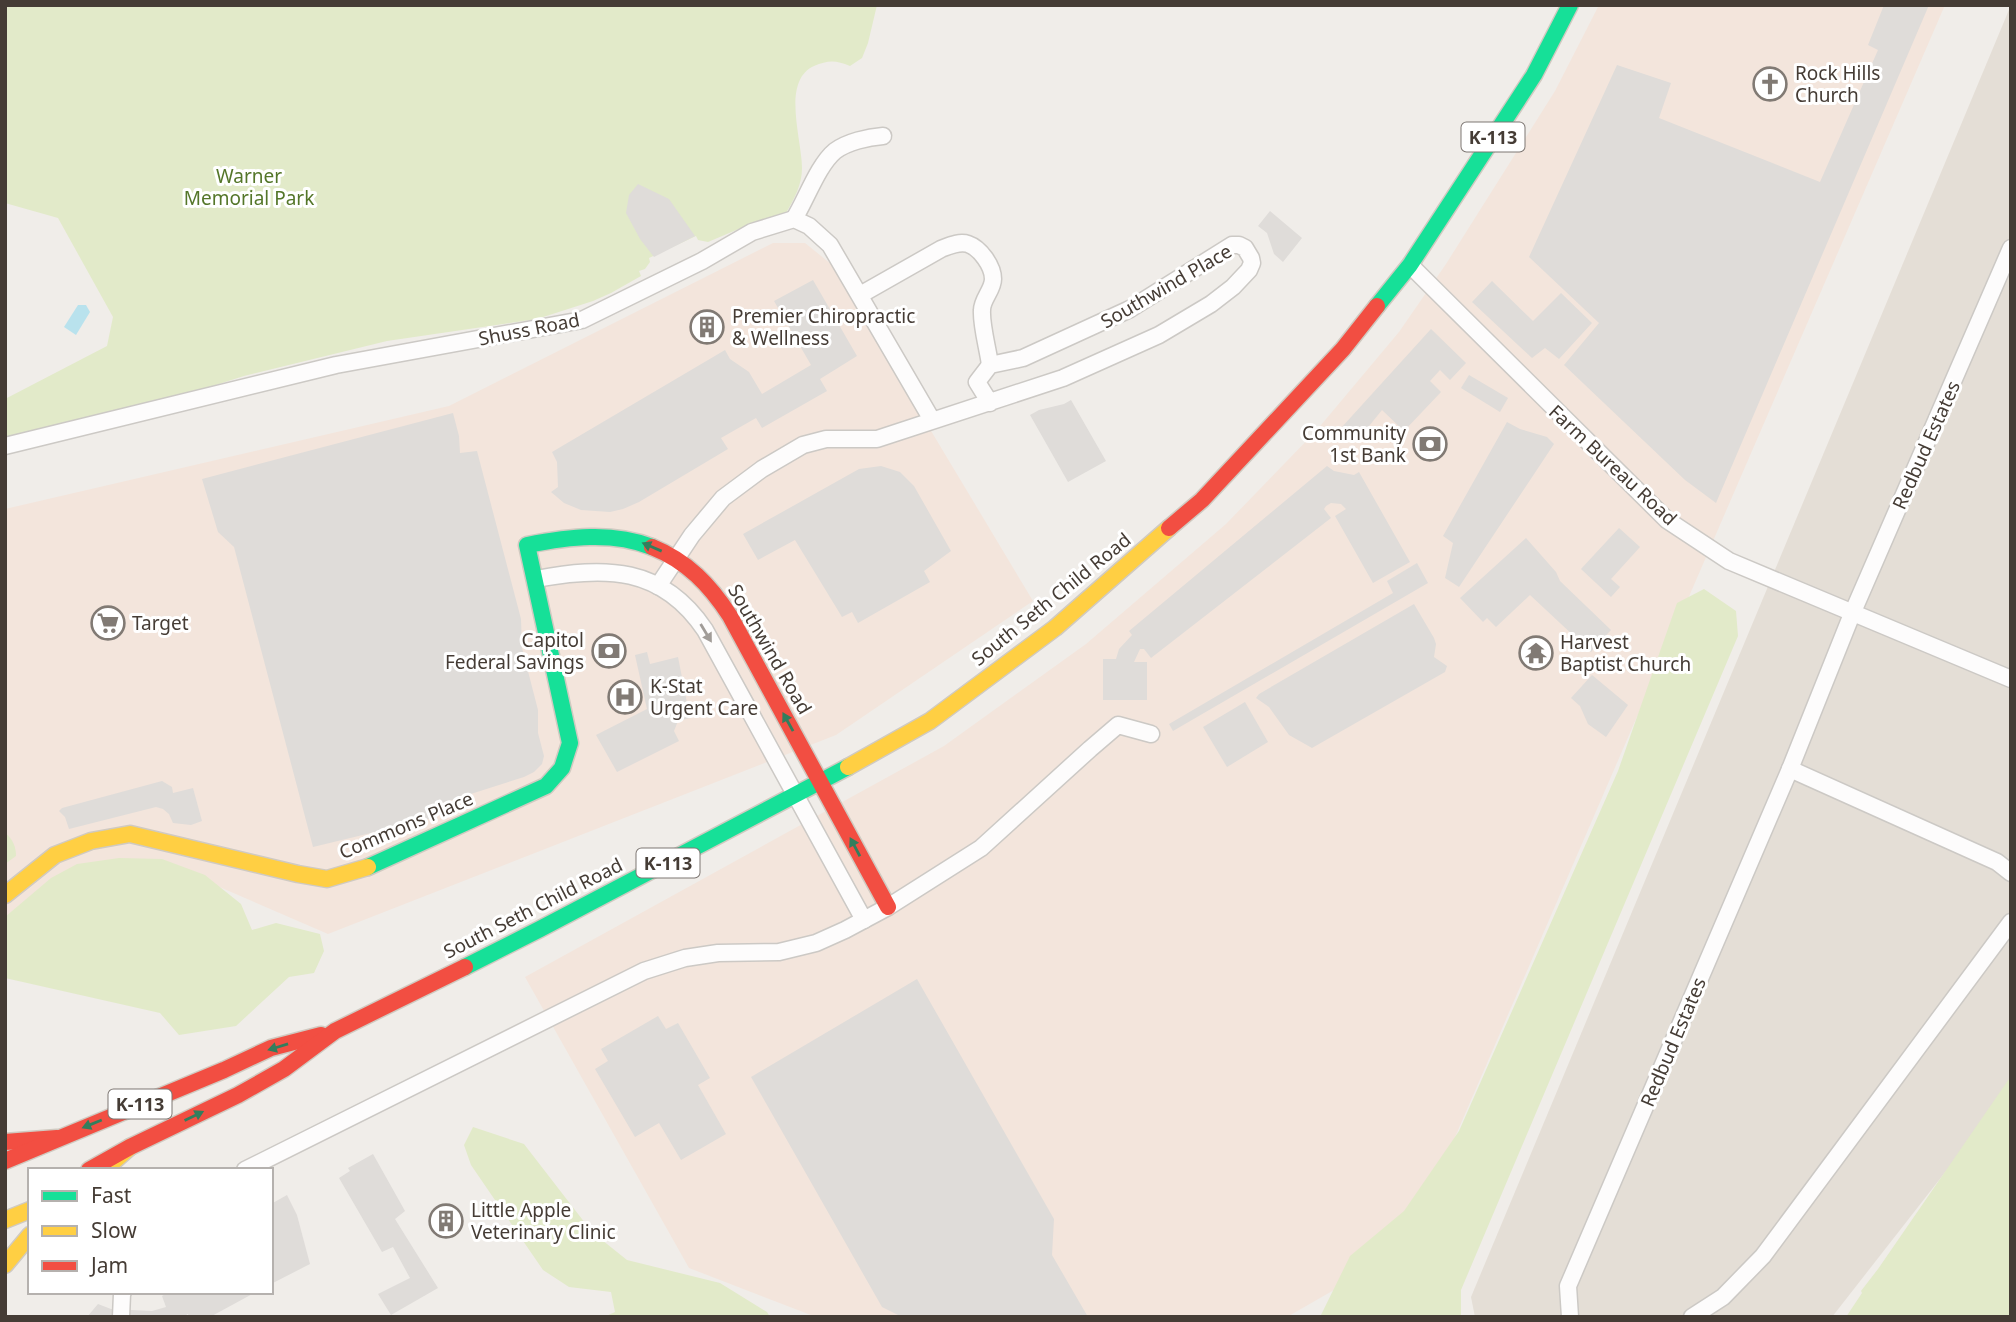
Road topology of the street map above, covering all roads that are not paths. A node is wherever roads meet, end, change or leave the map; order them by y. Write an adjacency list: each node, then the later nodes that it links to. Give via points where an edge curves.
1 (1570, 5): 5 (main road, South Seth Child Road / K-113, via 1534,75)
2 (883, 136): 3 (street, via 835,151)
3 (794, 219): 7 (street, via 830,245); 11 (street, Shuss Road, via 752,232 582,320 336,365)
4 (2011, 248): 6 (street, Redbud Estates)
5 (1410, 265): 16 (street, Farm Bureau Road, via 1667,520 1729,561); 20 (main road, South Seth Child Road / K-113, via 1343,349 1202,500 1055,628 941,713)
6 (2005, 278): 16 (street, Redbud Estates)
7 (860, 295): 8 (street, via 941,248 966,243 976,248 993,277 981,307); 10 (street)
8 (990, 365): 9 (street, via 977,382); 9 (street, Southwind Place, via 1023,358 1129,309 1232,245 1245,248 1251,258 1249,270 1233,287 1159,335 1063,379)
9 (990, 403): 10 (street, Southwind Place)
10 (932, 420): 13 (street, Southwind Place, via 877,439 826,439 803,445 723,498)
11 (5, 446)
12 (527, 545): 13 (main road, Southwind Road, one-way to 12, via 640,542 611,536); 14 (main road, Commons Place)
13 (676, 558): 15 (street, Southwind Place); 20 (main road, Southwind Road, one-way to 13, via 730,616 705,582)
14 (536, 579): 15 (street, via 596,571); 23 (main road, Commons Place, via 569,743 562,768 546,786 363,870 327,878 130,834 91,841 55,855)
15 (659, 586): 21 (street, one-way to 21, via 692,611 705,630)
16 (1852, 614): 17 (street); 19 (street, Redbud Estates)
17 (2011, 679)
18 (1151, 734): 24 (street, via 1118,725 981,848)
19 (1790, 769): 22 (street, via 1997,862); 41 (street, Redbud Estates, via 1568,1286)
20 (821, 782): 21 (main road, South Seth Child Road / K-113); 24 (main road, Southwind Road, one-way to 20)
21 (795, 796): 25 (street); 27 (main road, South Seth Child Road / K-113)
22 (2011, 873)
23 (5, 895)
24 (888, 907): 25 (street)
25 (863, 920): 34 (street, via 816,943 779,952 696,956 644,971)
26 (2011, 922): 42 (street, via 1763,1256 1723,1297)
27 (335, 1031): 28 (main road, South Seth Child Road / K-113, one-way to 28, via 271,1048); 30 (main road, South Seth Child Road / K-113, one-way to 27, via 284,1069)
28 (57, 1138): 29 (main road); 31 (main road, South Seth Child Road / K-113)
29 (5, 1142)
30 (130, 1147): 32 (main road, South Seth Child Road / K-113); 33 (main road)
31 (5, 1161)
32 (93, 1168)
33 (106, 1168)
34 (249, 1168)
35 (28, 1211): 36 (main road)
36 (5, 1220)
37 (28, 1237): 38 (main road)
38 (5, 1265)
39 (121, 1294): 40 (street)
40 (121, 1317)
41 (1570, 1317)
42 (1692, 1317)

